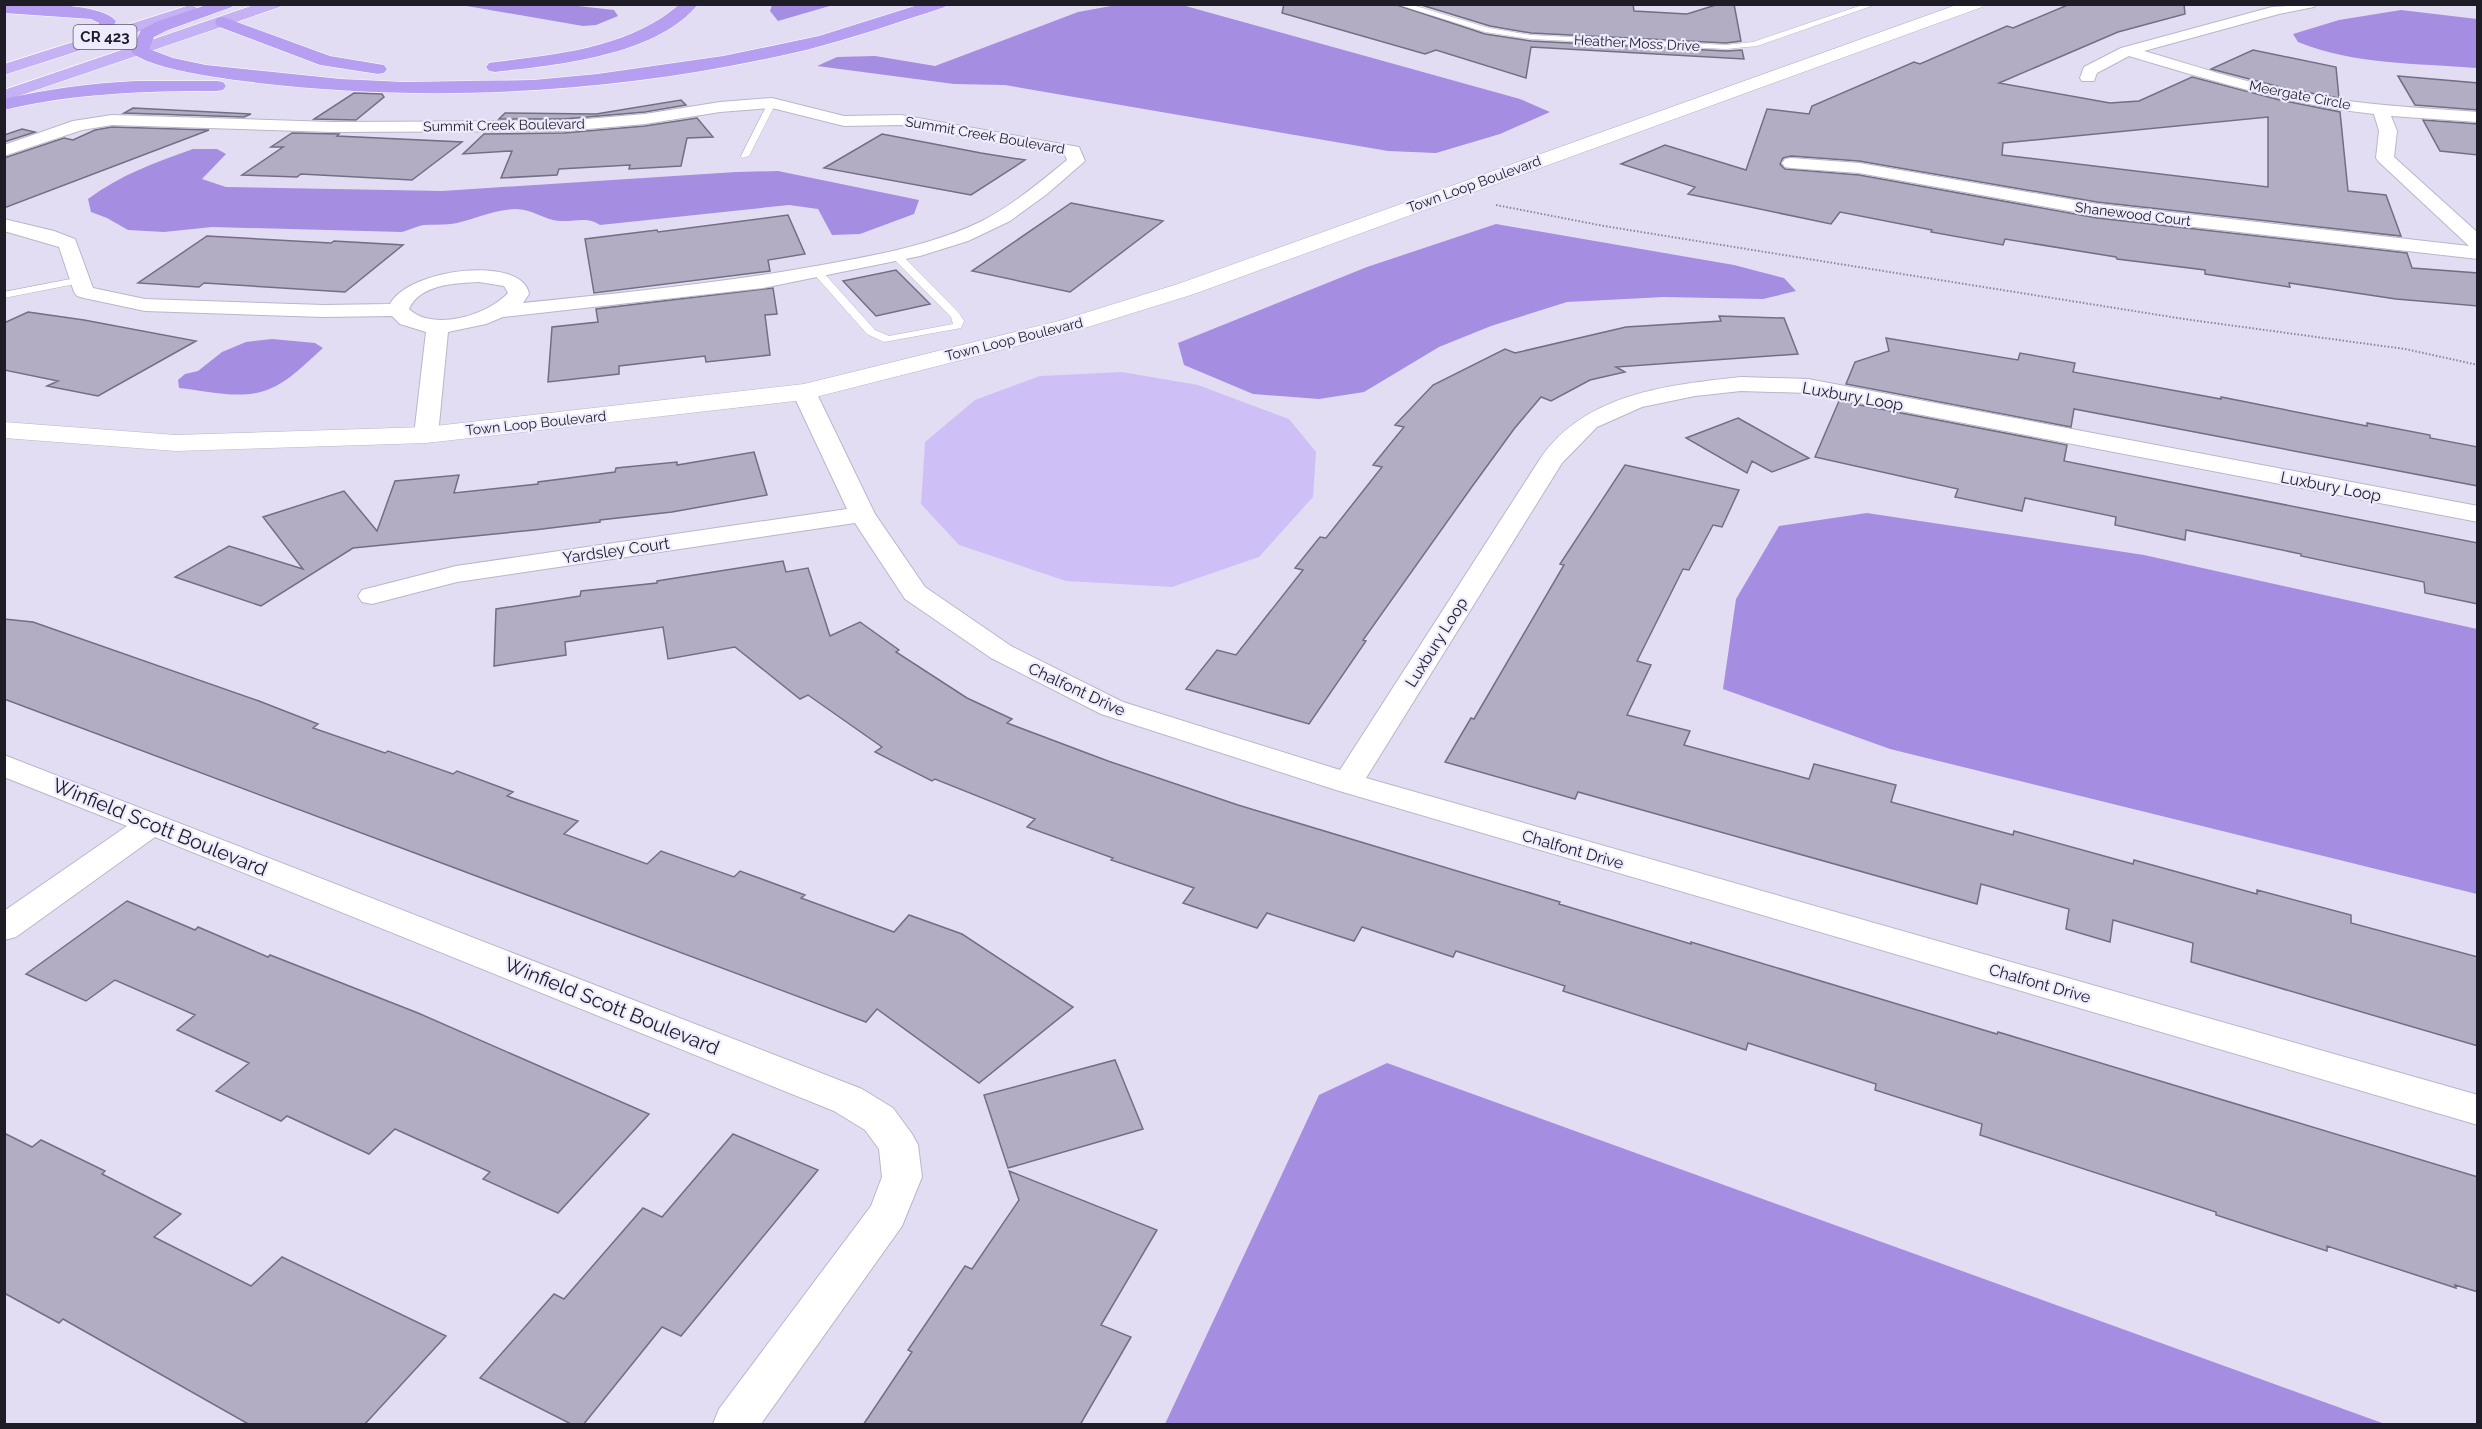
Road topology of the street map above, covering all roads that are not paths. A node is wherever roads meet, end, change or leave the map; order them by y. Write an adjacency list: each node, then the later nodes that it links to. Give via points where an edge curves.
1 (206, 4): 11 (highway, CR 423)
2 (274, 4): 10 (highway, CR 423)
3 (690, 4): 14 (highway, via 664,25 614,45 538,62)
4 (939, 4): 18 (highway, via 788,49 667,71 520,86)
5 (1399, 4): 6 (lane, Heather Moss Drive, via 1488,30 1531,37 1726,47 1754,44)
6 (1874, 4)
7 (1976, 4): 37 (street, Town Loop Boulevard, via 1186,289 1067,326)
8 (2309, 4): 13 (street)
9 (4, 8): 11 (highway, via 95,14 108,21)
10 (225, 13): 12 (highway, CR 423); 16 (highway, via 326,61 376,69)
11 (91, 42): 15 (highway, CR 423)
12 (140, 51): 18 (highway, via 150,57 252,77); 19 (highway, CR 423)
13 (2127, 51): 17 (street, via 2090,70); 22 (street, Meergate Circle, via 2308,100)
14 (476, 69)
15 (4, 70)
16 (436, 70)
17 (2088, 78)
18 (347, 87): 21 (highway, via 121,85 49,94)
19 (4, 96)
20 (772, 103): 24 (street, Summit Creek Boulevard, via 564,126 331,127 112,120 79,125); 25 (lane); 30 (street, Summit Creek Boulevard, via 844,122 901,120 1073,151 1076,161 1013,211 976,231)
21 (4, 105)
22 (2381, 110): 23 (street, Meergate Circle); 28 (street, via 2388,131 2385,158)
23 (2478, 117)
24 (4, 150)
25 (745, 156)
26 (1791, 163): 29 (street, Shanewood Court, via 1859,168 2097,210)
27 (4, 225): 32 (street, via 69,243)
28 (2478, 244)
29 (2478, 253)
30 (897, 256): 31 (street, Summit Creek Boulevard); 31 (lane, via 955,315 957,326 888,340 871,332)
31 (818, 273): 35 (street, Summit Creek Boulevard, via 698,292)
32 (81, 280): 33 (lane); 34 (street, Summit Creek Boulevard, via 84,292 145,305)
33 (4, 296)
34 (399, 310): 35 (street, via 400,302 422,287 479,276 496,277 518,287 514,303); 36 (street, Summit Creek Boulevard, via 411,321)
35 (503, 311): 36 (street, Summit Creek Boulevard, via 473,322)
36 (438, 326): 39 (street)
37 (804, 392): 39 (street, Town Loop Boulevard); 40 (street, Chalfont Drive)
38 (4, 430): 39 (street, Town Loop Boulevard, via 176,443)
39 (426, 435)
40 (862, 514): 42 (street, Yardsley Court, via 456,574); 44 (street, Chalfont Drive, via 915,593 1001,652 1112,708)
41 (2478, 514): 44 (street, Luxbury Loop, via 1808,386 1742,384 1635,401 1589,422 1552,459)
42 (372, 596)
43 (4, 765): 45 (street, Winfield Scott Boulevard)
44 (1347, 783): 47 (street, Chalfont Drive)
45 (152, 824): 46 (street); 48 (street, Winfield Scott Boulevard, via 848,1100 879,1119 898,1145 902,1177 888,1214)
46 (4, 928)
47 (2478, 1110)
48 (735, 1425)

